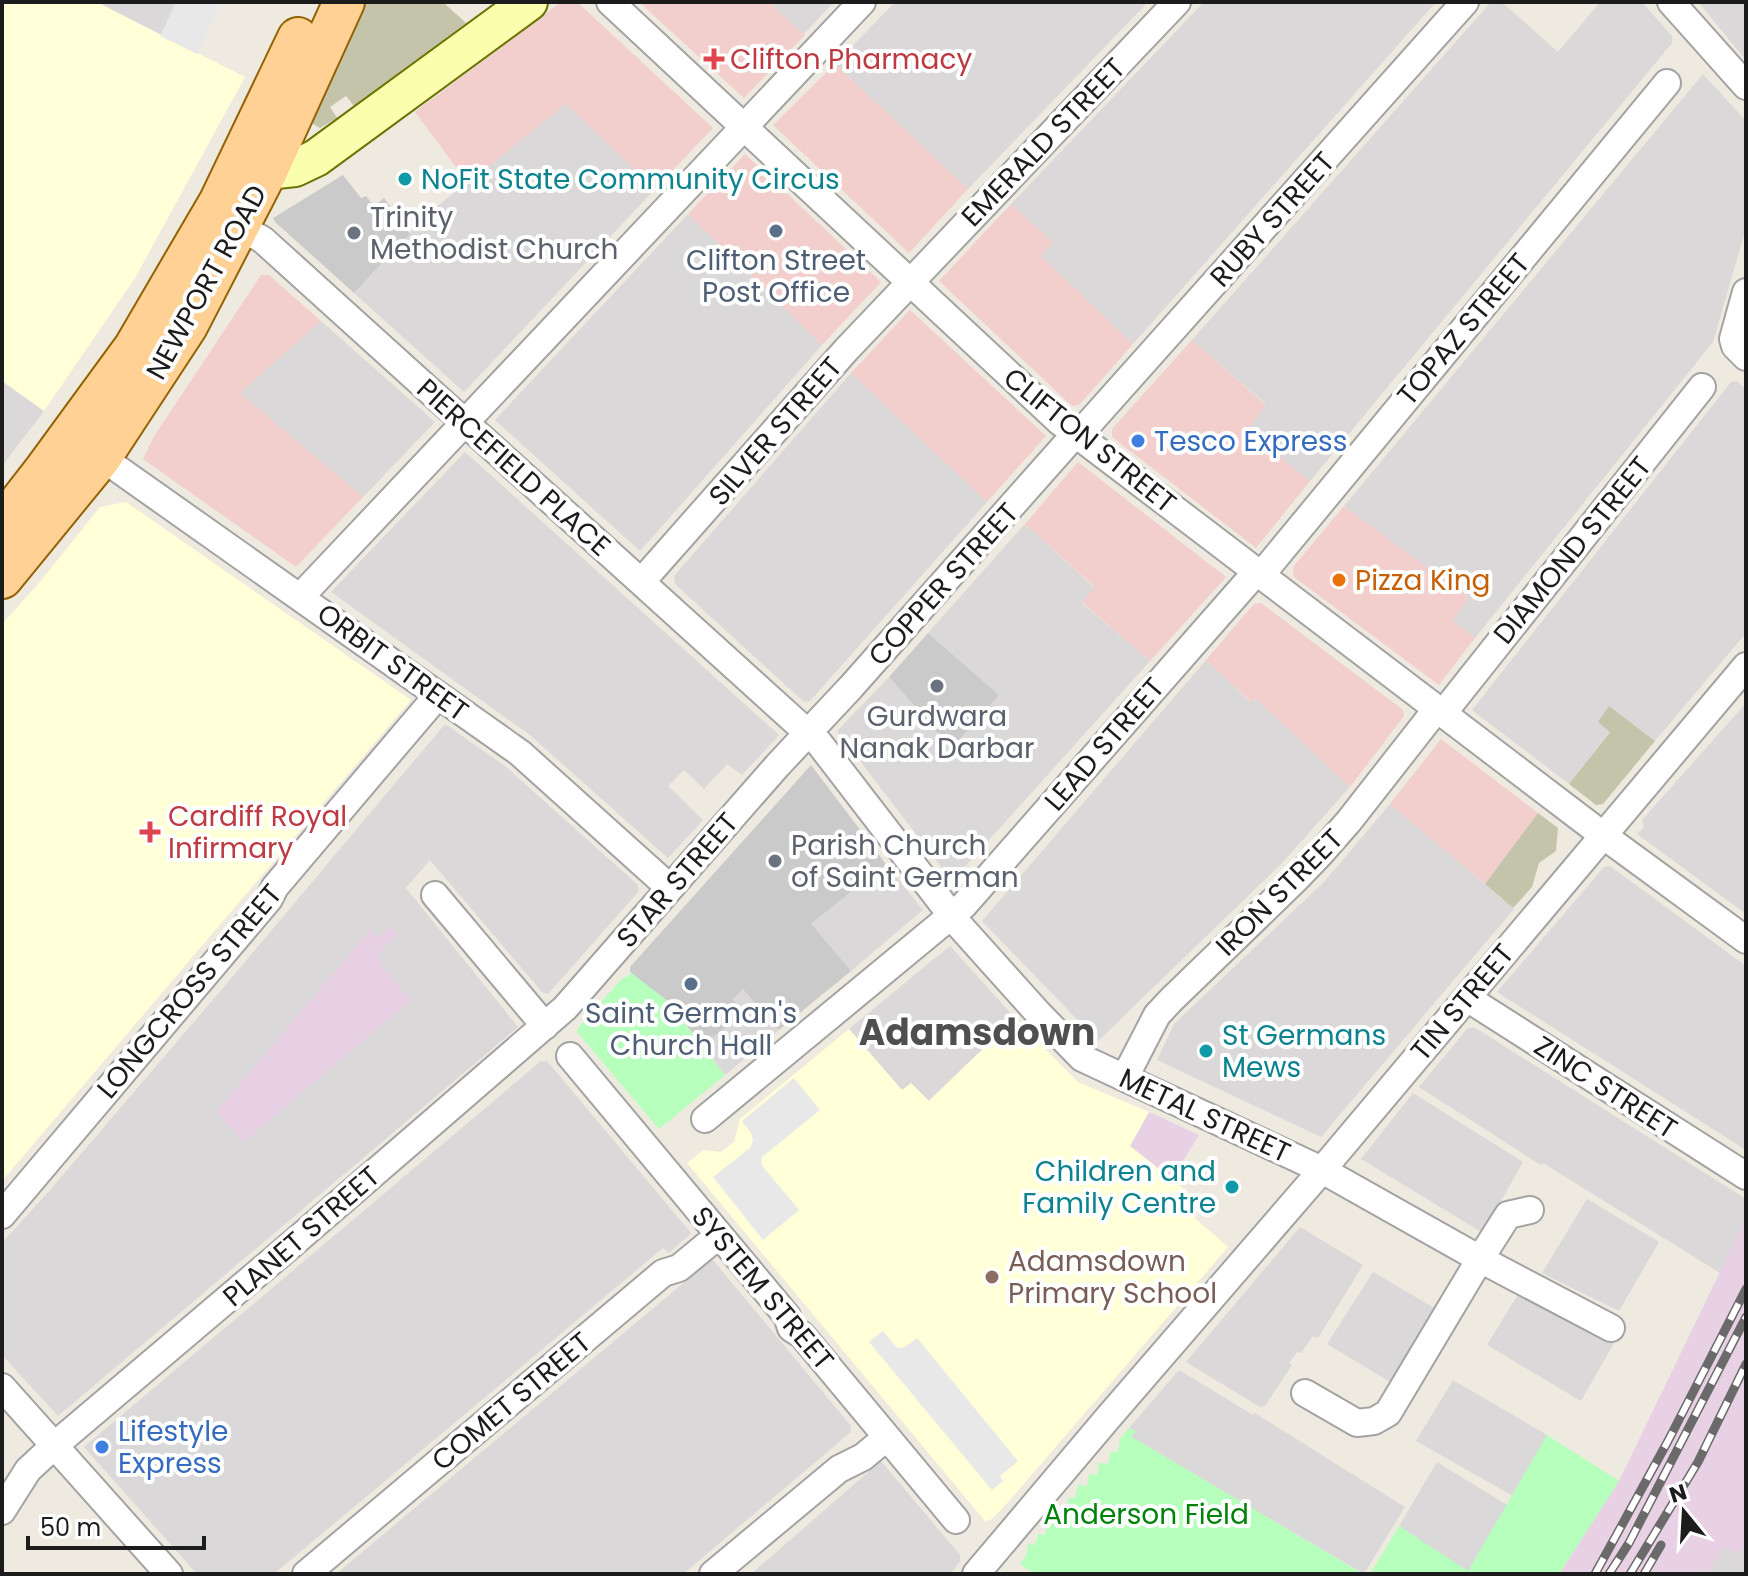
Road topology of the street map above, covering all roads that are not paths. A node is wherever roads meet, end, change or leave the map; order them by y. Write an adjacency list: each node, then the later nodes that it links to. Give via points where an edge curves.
1 (316, 2): 13 (main road, NEWPORT ROAD)
2 (344, 2): 12 (main road, NEWPORT ROAD)
3 (529, 2): 12 (main road, via 316,158 295,168)
4 (610, 2): 11 (street, CLIFTON STREET)
5 (862, 2): 11 (street)
6 (1177, 2): 14 (street, EMERALD STREET)
7 (1465, 2): 19 (street, RUBY STREET)
8 (1671, 2): 10 (street)
9 (1667, 83): 23 (street, TOPAZ STREET)
10 (1746, 86)
11 (744, 126): 14 (street, CLIFTON STREET); 18 (street)
12 (267, 171): 13 (main road, NEWPORT ROAD)
13 (222, 216): 18 (street, PIERCEFIELD PLACE, via 263,240); 20 (main road, NEWPORT ROAD, via 187,326); 21 (main road, NEWPORT ROAD, via 134,348)
14 (909, 282): 19 (street, CLIFTON STREET); 24 (street, SILVER STREET)
15 (1746, 292): 16 (street, via 1733,339)
16 (1742, 354)
17 (1702, 387): 28 (street, DIAMOND STREET)
18 (464, 423): 24 (street, PIERCEFIELD PLACE); 25 (street)
19 (1077, 435): 23 (street, CLIFTON STREET); 29 (street, COPPER STREET)
20 (101, 457): 22 (main road, NEWPORT ROAD); 25 (street, ORBIT STREET)
21 (2, 525)
22 (4, 571)
23 (1258, 574): 28 (street, CLIFTON STREET); 33 (street, LEAD STREET)
24 (642, 581): 29 (street, PIERCEFIELD PLACE)
25 (301, 596): 27 (street, ORBIT STREET)
26 (1746, 666): 30 (street, TIN STREET)
27 (438, 695): 31 (street, ORBIT STREET, via 520,753); 43 (street, LONGCROSS STREET)
28 (1440, 711): 30 (street, CLIFTON STREET); 38 (street, IRON STREET, via 1320,854 1157,1015)
29 (808, 733): 31 (street, STAR STREET); 33 (street, METAL STREET)
30 (1604, 836): 34 (street, CLIFTON STREET); 35 (street, TIN STREET)
31 (670, 888): 36 (street, STAR STREET)
32 (435, 895): 36 (street)
33 (951, 916): 38 (street, METAL STREET, via 1075,1052); 39 (street, LEAD STREET)
34 (1746, 940)
35 (1467, 998): 40 (street, TIN STREET); 41 (street, ZINC STREET)
36 (545, 1026): 50 (street, PLANET STREET)
37 (570, 1056): 44 (street, SYSTEM STREET)
38 (1125, 1077): 40 (street, METAL STREET)
39 (705, 1119)
40 (1322, 1170): 45 (street, METAL STREET); 56 (street, TIN STREET)
41 (1746, 1176)
42 (1530, 1210): 45 (street, via 1508,1215)
43 (2, 1215)
44 (719, 1235): 49 (street, SYSTEM STREET, via 787,1316 791,1328); 54 (street, COMET STREET, via 679,1268 663,1273)
45 (1480, 1259): 46 (street, METAL STREET); 48 (street, via 1388,1413 1357,1423)
46 (1611, 1328)
47 (2, 1387): 50 (street)
48 (1305, 1393)
49 (887, 1437): 52 (street, SYSTEM STREET); 55 (street, via 839,1469)
50 (55, 1445): 51 (street, PLANET STREET, via 28,1470); 53 (street)
51 (2, 1511)
52 (956, 1520)
53 (169, 1574)
54 (306, 1574)
55 (713, 1574)
56 (976, 1574)

